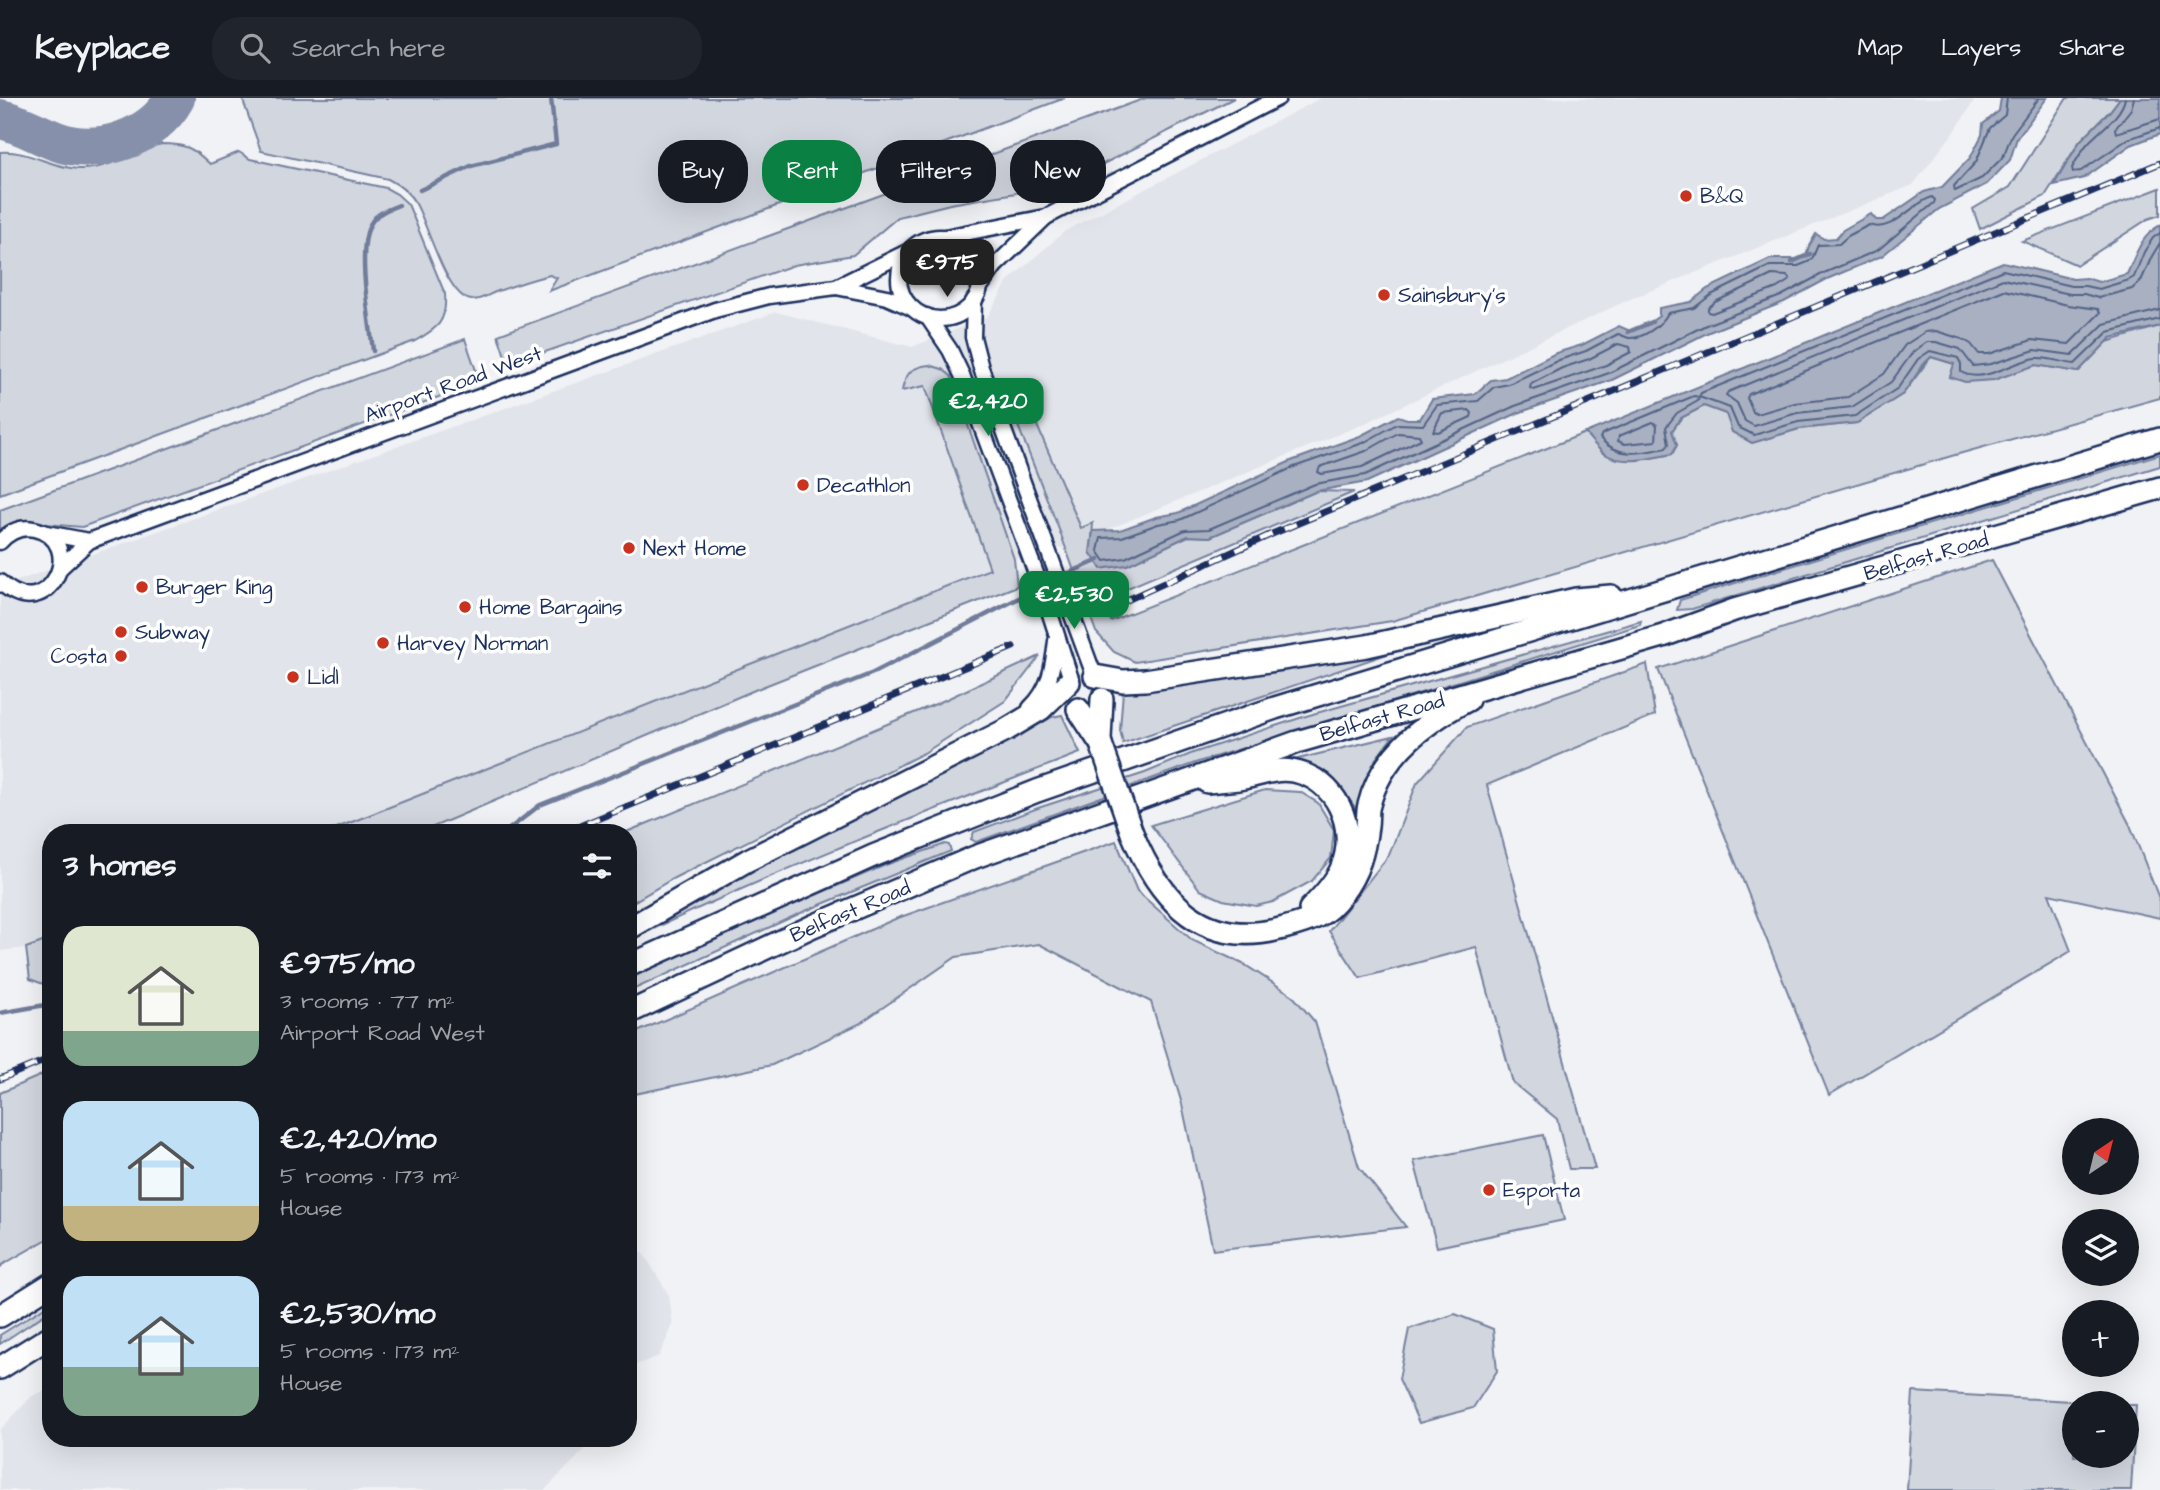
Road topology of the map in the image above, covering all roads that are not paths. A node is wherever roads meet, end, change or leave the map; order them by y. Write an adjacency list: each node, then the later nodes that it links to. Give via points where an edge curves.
1 (1278, 98): 2 (street)
2 (1046, 217): 3 (street); 6 (street, via 995,265)
3 (945, 237): 4 (street, via 919,242); 6 (street, via 958,241 977,260 981,274)
4 (909, 251): 5 (street, Airport Road West); 7 (street, via 899,276 901,289 906,301)
5 (836, 286): 7 (street, Airport Road West, via 887,297); 12 (street, Airport Road West, via 715,310)
6 (977, 294): 7 (street, via 965,310 952,317); 17 (street, via 973,337 981,368)
7 (921, 313): 16 (street, via 962,374)
8 (2160, 439): 15 (highway, Belfast Road)
9 (2160, 488): 19 (highway, Belfast Road)
10 (46, 533): 11 (street, via 26,528); 12 (street); 13 (street, via 58,548)
11 (0, 541)
12 (89, 541): 13 (street, Airport Road West)
13 (61, 567): 14 (street, Airport Road West, via 54,583 28,596)
14 (0, 582)
15 (1651, 593): 17 (highway, via 1576,598 1367,646 1145,680); 27 (highway, Belfast Road, via 1275,708 1037,791 873,856)
16 (1057, 634): 18 (street); 22 (street, via 1047,687)
17 (1095, 676): 18 (street, via 1079,674); 20 (street, via 1103,686)
18 (1070, 680): 21 (street, via 1067,694); 22 (highway, via 1041,709)
19 (1502, 682): 24 (highway, Belfast Road, via 1297,742); 26 (highway, via 1435,720 1391,758 1376,781 1368,807 1360,865 1342,895 1321,917)
20 (1102, 699): 21 (street, via 1094,707); 23 (highway)
21 (1078, 709): 23 (highway)
22 (1006, 730): 25 (highway, via 748,860)
23 (1100, 741): 26 (highway, bridge, via 1145,865 1182,911 1224,932 1244,934)
24 (1170, 786): 26 (highway, via 1277,770 1302,774 1327,787 1344,817 1348,849 1341,870 1320,900); 28 (highway, Belfast Road, via 950,868)
25 (637, 924)
26 (1293, 926)
27 (637, 962)
28 (637, 1009)
29 (42, 1290): 30 (highway)
30 (0, 1316)
31 (42, 1342): 32 (highway)
32 (0, 1368)

